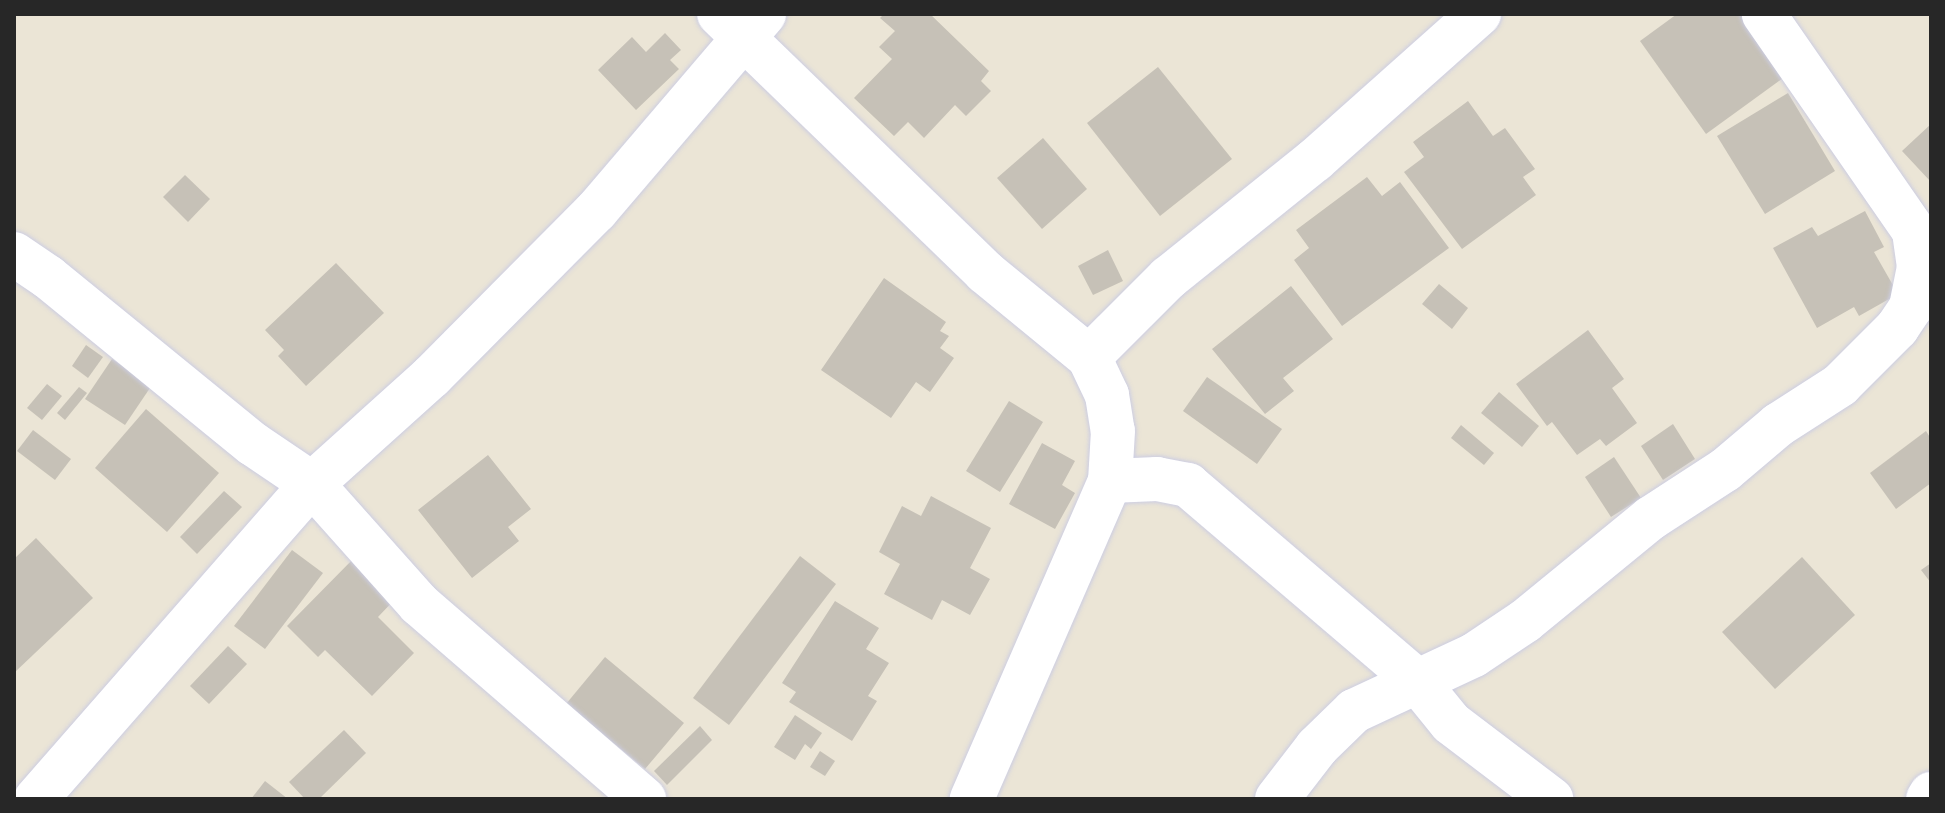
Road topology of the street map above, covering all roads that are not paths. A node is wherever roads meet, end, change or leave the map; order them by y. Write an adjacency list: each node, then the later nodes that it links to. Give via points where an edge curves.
1 (1479, 14): 5 (street, via 1315,160 1168,278)
2 (1764, 14): 8 (street, via 1914,231 1919,267 1911,307 1840,385 1651,518 1525,621 1474,655)
3 (742, 23): 5 (street, via 985,272); 7 (street, via 596,211 432,376)
4 (14, 254): 7 (street, via 253,444)
5 (1089, 357): 6 (street, via 1107,395 1113,431)
6 (1110, 481): 8 (street, via 1157,479 1188,485); 11 (street)
7 (312, 484): 9 (street); 10 (street, via 419,604)
8 (1416, 680): 12 (street, via 1354,711 1317,747); 13 (street, via 1451,723)
9 (36, 799)
10 (644, 799)
11 (972, 799)
12 (1277, 799)
13 (1551, 799)

